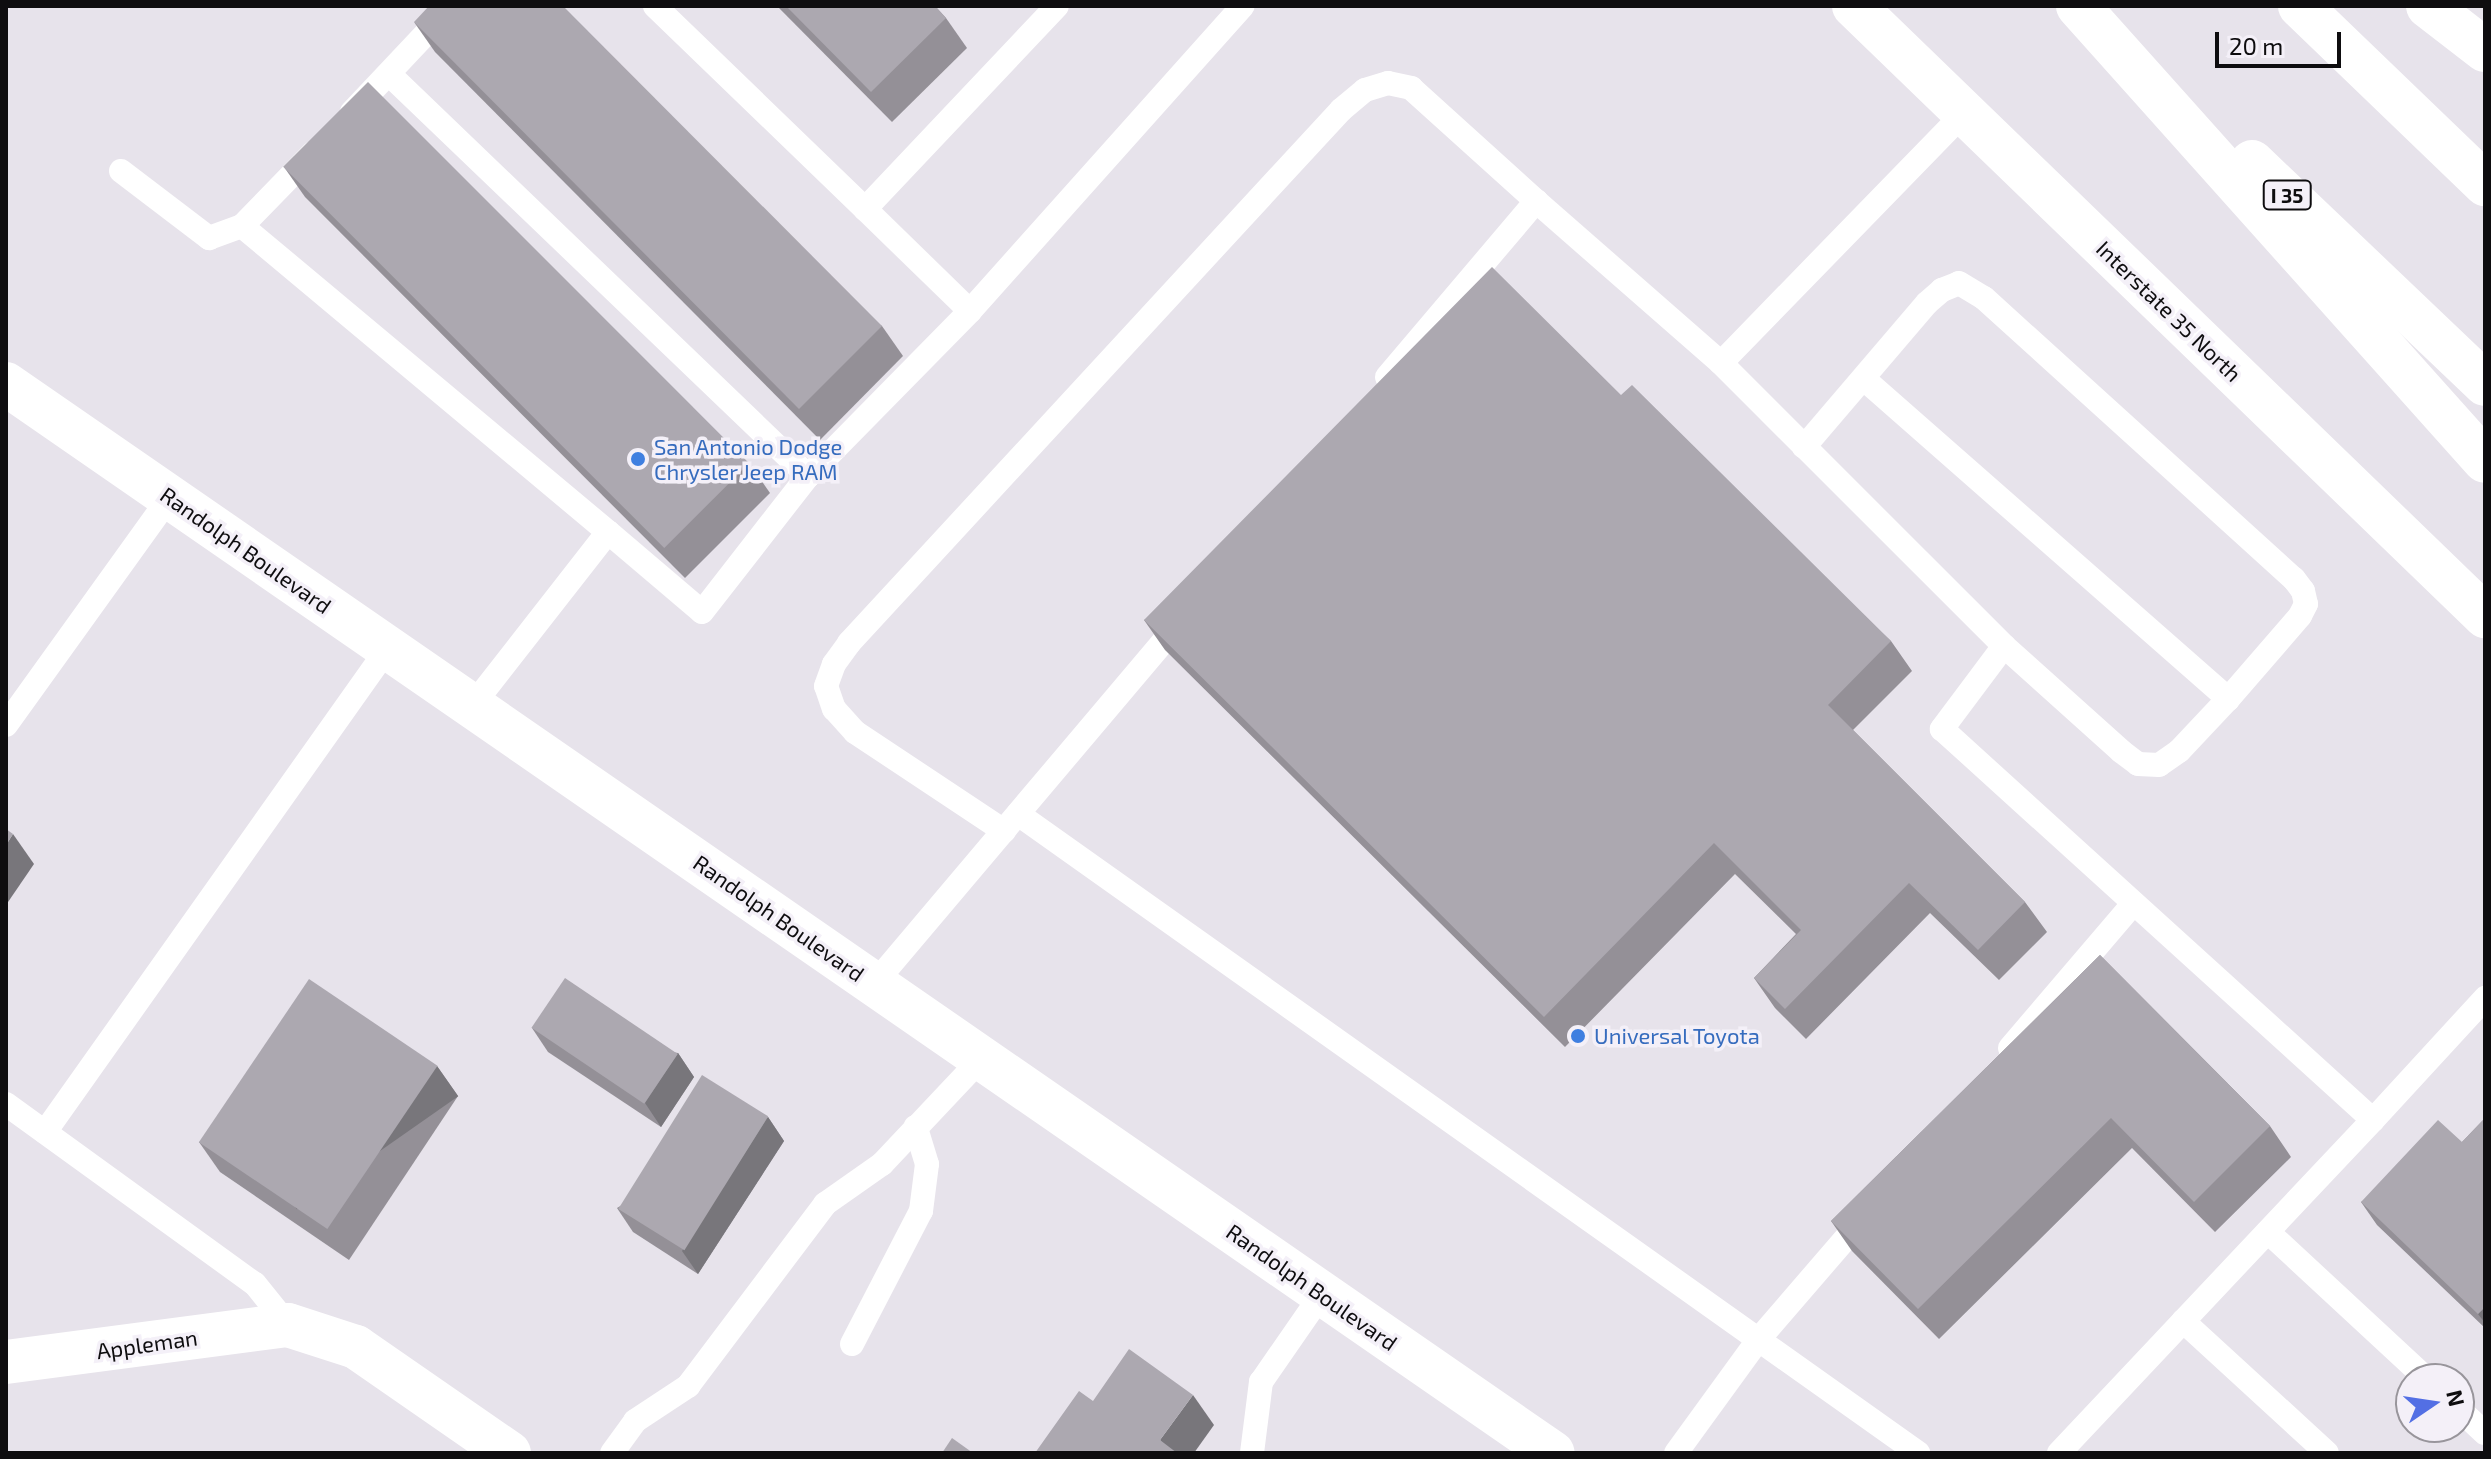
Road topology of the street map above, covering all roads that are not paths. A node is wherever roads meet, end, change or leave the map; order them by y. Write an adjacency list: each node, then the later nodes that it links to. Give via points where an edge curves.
1 (452, 6): 11 (lane)
2 (655, 6): 16 (lane)
3 (1057, 6): 16 (lane)
4 (1243, 6): 18 (lane)
5 (1854, 6): 12 (main road, Interstate 35 North)
6 (2078, 6): 25 (main road)
7 (2088, 6): 22 (main road, I 35)
8 (2300, 6): 14 (main road)
9 (2428, 6): 10 (main road)
10 (2485, 50)
11 (389, 74): 17 (lane); 26 (lane)
12 (1964, 113): 19 (lane); 30 (main road, Interstate 35 North)
13 (121, 171): 17 (lane, via 209,238)
14 (2485, 184)
15 (1536, 201): 19 (lane); 23 (lane); 36 (lane, via 1411,88 1388,83 1365,90 849,643 826,686 834,709 855,732)
16 (865, 209): 18 (lane)
17 (242, 226): 28 (lane)
18 (970, 311): 26 (lane)
19 (1721, 363): 24 (lane)
20 (1864, 379): 24 (lane); 33 (lane); 33 (lane, via 1942,290 1959,283 1984,298 2303,591 2306,604 2300,616)
21 (6, 384): 27 (main road, Randolph Boulevard)
22 (2485, 384)
23 (1373, 393)
24 (1804, 447): 31 (lane)
25 (2485, 461)
26 (808, 476): 28 (lane, via 702,612)
27 (170, 497): 32 (main road, Randolph Boulevard); 35 (lane)
28 (608, 532): 34 (lane)
29 (1190, 609): 36 (lane)
30 (2485, 616)
31 (2004, 646): 33 (lane, via 2138,764 2159,765 2179,751); 37 (lane, via 1942,729)
32 (388, 648): 34 (main road, Randolph Boulevard); 45 (lane)
33 (2228, 699)
34 (472, 706): 38 (main road, Randolph Boulevard)
35 (6, 725)
36 (1011, 822): 38 (lane); 51 (lane)
37 (2133, 904): 41 (lane); 43 (lane)
38 (874, 984): 40 (main road, Randolph Boulevard)
39 (2485, 998): 43 (lane)
40 (982, 1058): 44 (lane); 48 (main road, Randolph Boulevard)
41 (1998, 1061)
42 (6, 1104): 45 (lane)
43 (2373, 1120): 47 (lane)
44 (916, 1127): 52 (lane, via 927,1164 921,1211); 56 (lane, via 882,1164 825,1204 688,1386 635,1421)
45 (45, 1132): 50 (lane, via 255,1284)
46 (1883, 1195): 51 (lane)
47 (2268, 1232): 49 (lane); 54 (lane)
48 (1322, 1294): 57 (lane, via 1261,1382); 58 (main road, Randolph Boulevard)
49 (2183, 1321): 61 (lane); 62 (lane)
50 (288, 1325): 53 (main road, Appleman); 55 (main road, via 356,1347)
51 (1758, 1340): 59 (lane); 60 (lane)
52 (852, 1344)
53 (6, 1362)
54 (2410, 1363)
55 (509, 1453)
56 (612, 1453)
57 (1252, 1453)
58 (1553, 1453)
59 (1676, 1453)
60 (1918, 1453)
61 (2059, 1453)
62 (2327, 1453)

